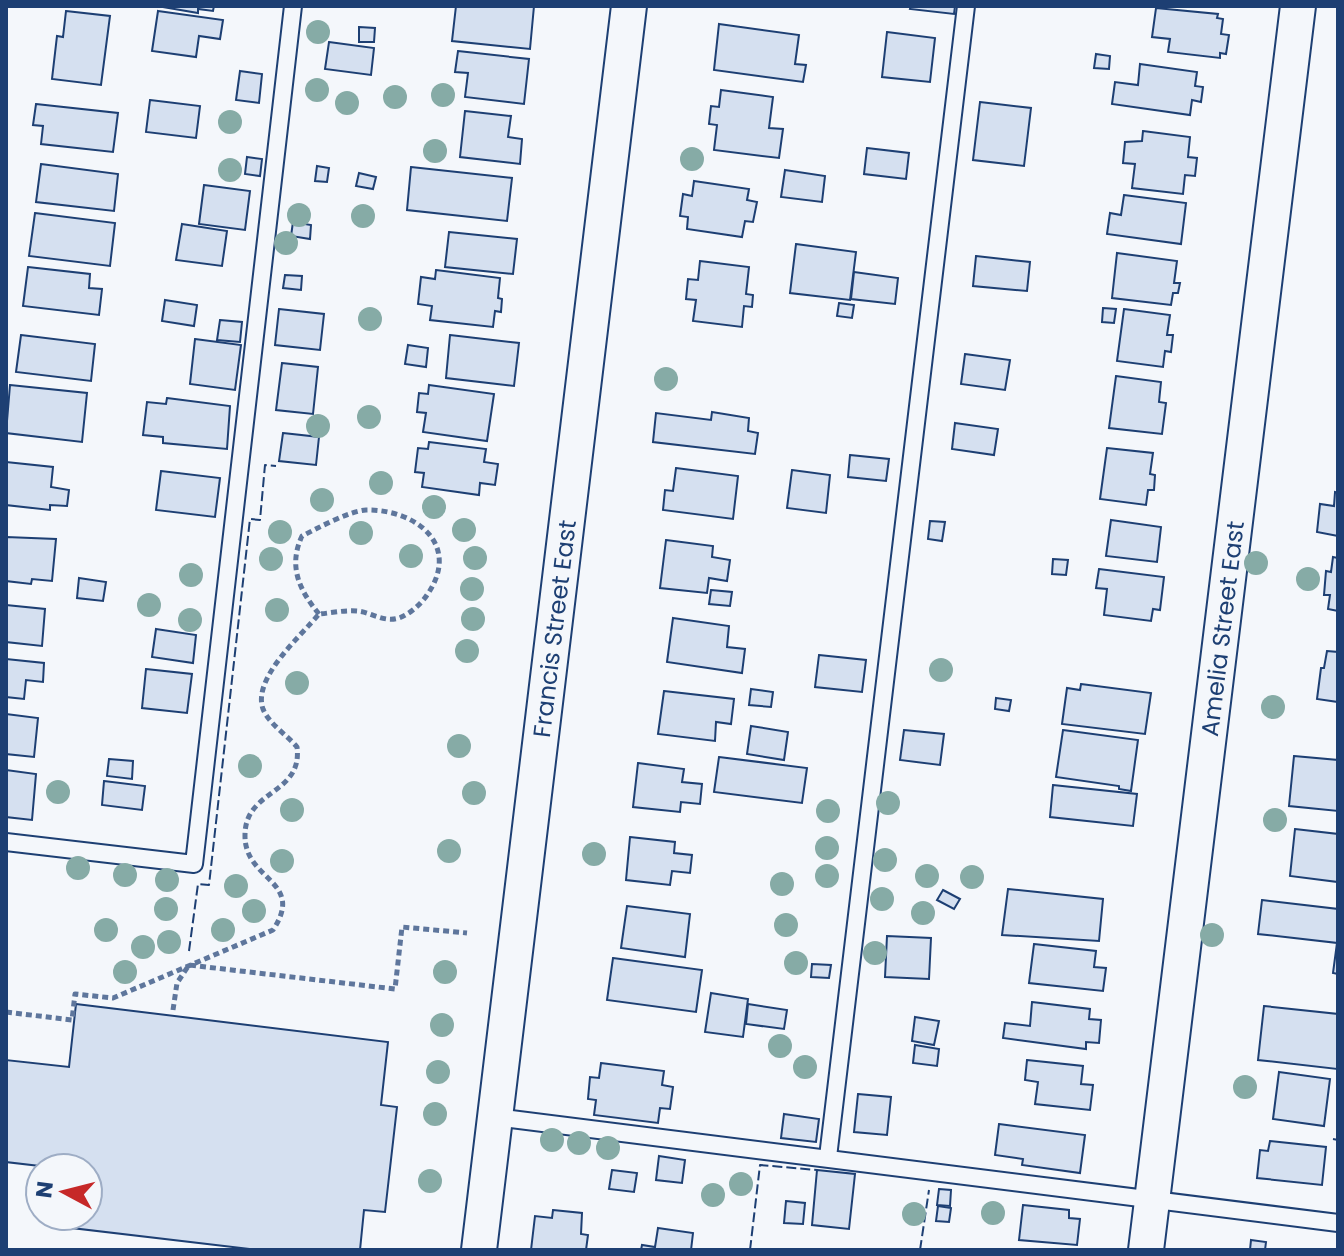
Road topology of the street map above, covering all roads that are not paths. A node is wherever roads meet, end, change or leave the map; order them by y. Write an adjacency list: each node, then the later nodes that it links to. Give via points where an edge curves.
1 (293, 6): 5 (lane, via 194,864)
2 (629, 6): 6 (street, Francis Street East)
3 (966, 6): 7 (lane)
4 (1298, 6): 8 (street, Amelia Street East)
5 (6, 842)
6 (495, 1117): 7 (lane); 10 (street, Francis Street East)
7 (828, 1157): 8 (lane)
8 (1153, 1199): 9 (lane); 11 (street, Amelia Street East)
9 (1338, 1223)
10 (479, 1250)
11 (1146, 1250)

